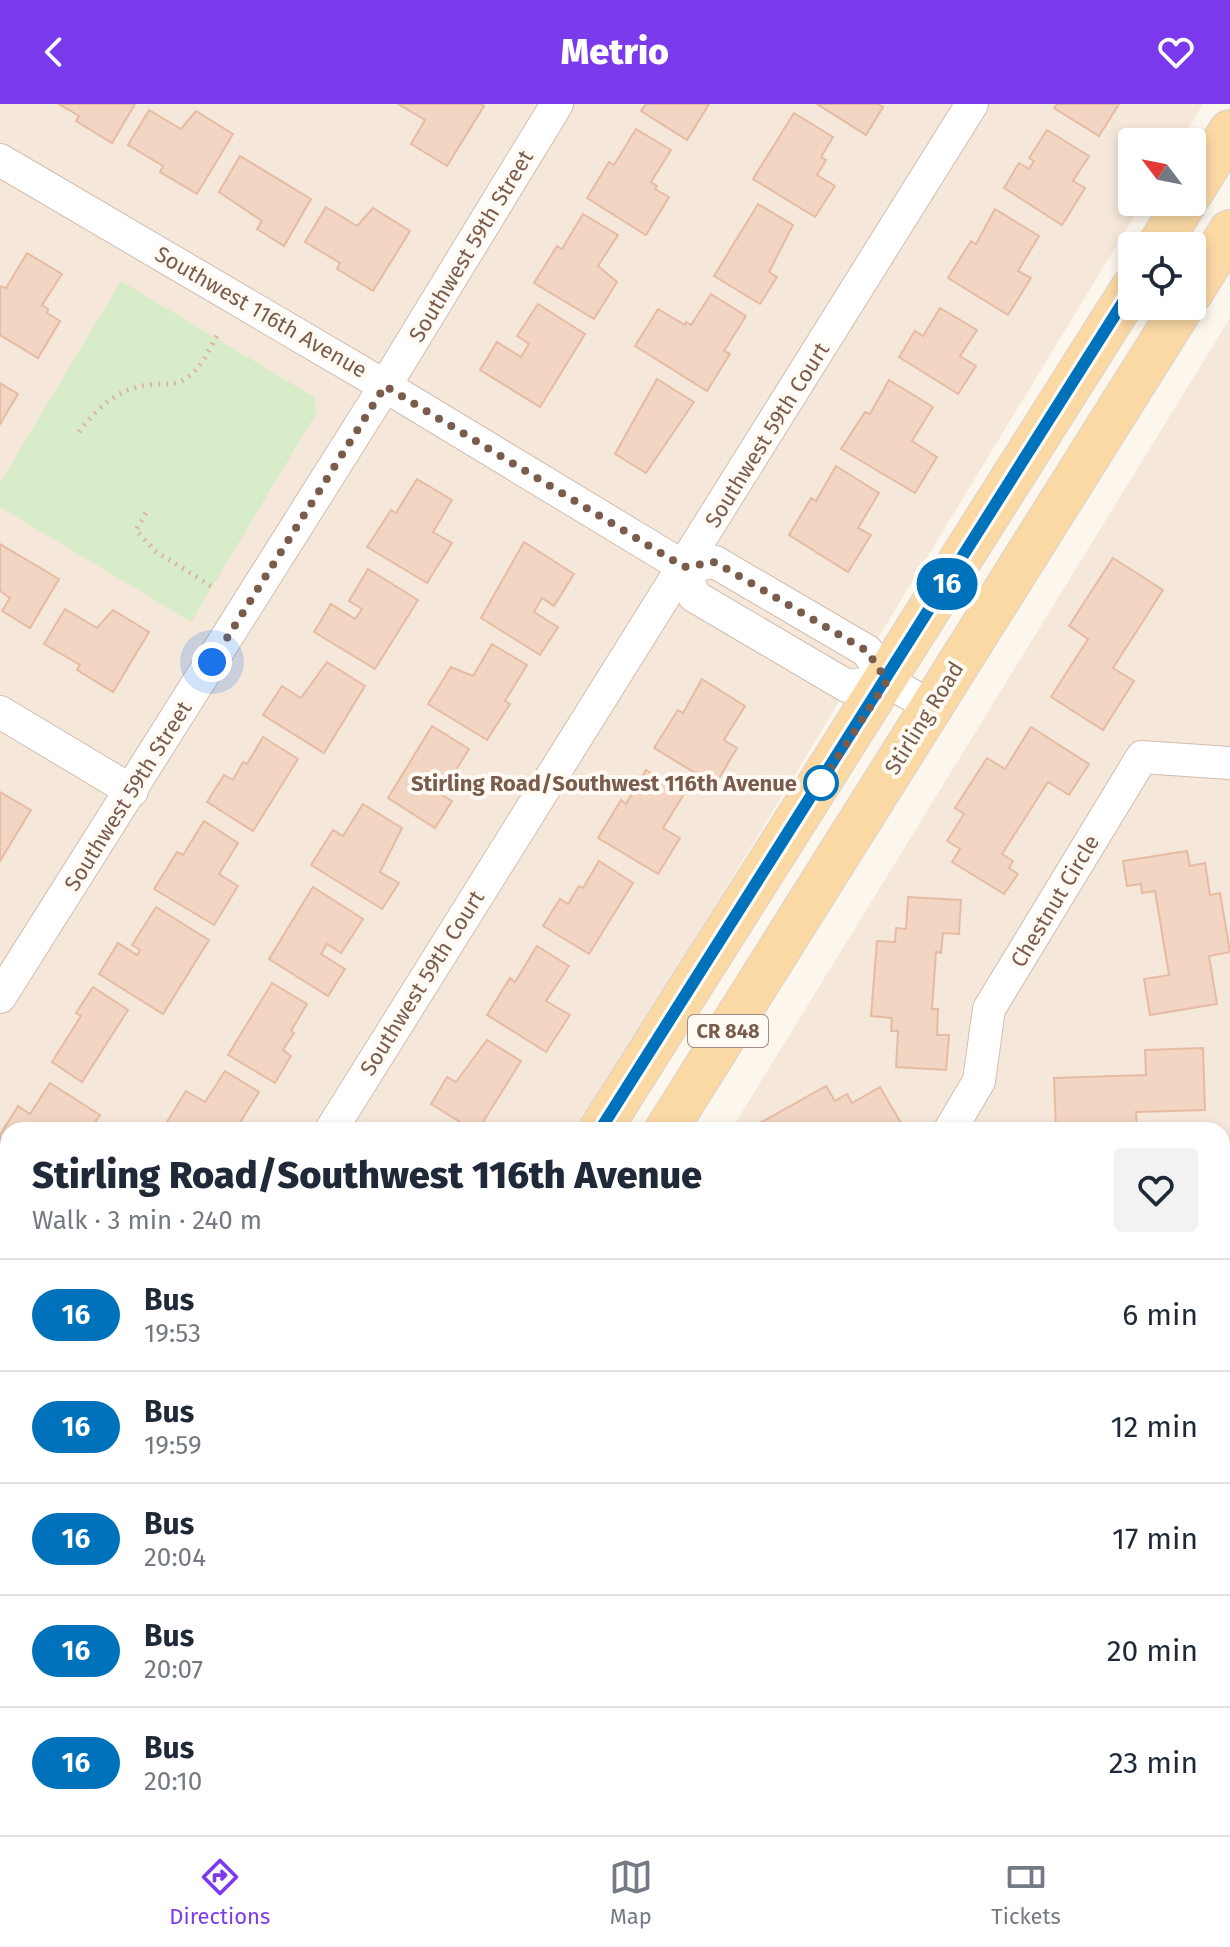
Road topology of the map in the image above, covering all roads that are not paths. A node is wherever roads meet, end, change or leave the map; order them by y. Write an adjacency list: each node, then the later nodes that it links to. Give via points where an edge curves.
1 (557, 104): 10 (street, Southwest 59th Street)
2 (972, 104): 11 (street, Southwest 59th Court)
3 (1230, 131): 5 (main road)
4 (0, 160): 10 (street, Southwest 116th Avenue)
5 (1206, 170)
6 (1230, 231): 7 (main road)
7 (1206, 270)
8 (1118, 310): 12 (main road, CR 848)
9 (1174, 320): 13 (main road, Stirling Road / CR 848)
10 (385, 386): 11 (street, Southwest 116th Avenue); 16 (street, Southwest 59th Street)
11 (684, 567): 12 (street, via 694,596 847,686); 18 (street, Southwest 59th Court)
12 (887, 681): 13 (street); 19 (main road, CR 848)
13 (932, 707): 20 (main road, Stirling Road / CR 848)
14 (0, 712): 16 (street)
15 (1230, 763): 21 (street, Chestnut Circle, via 1142,757 989,1009 979,1081)
16 (132, 791): 17 (street, Southwest 59th Street)
17 (0, 997)
18 (336, 1122)
19 (605, 1122)
20 (671, 1122)
21 (955, 1122)

